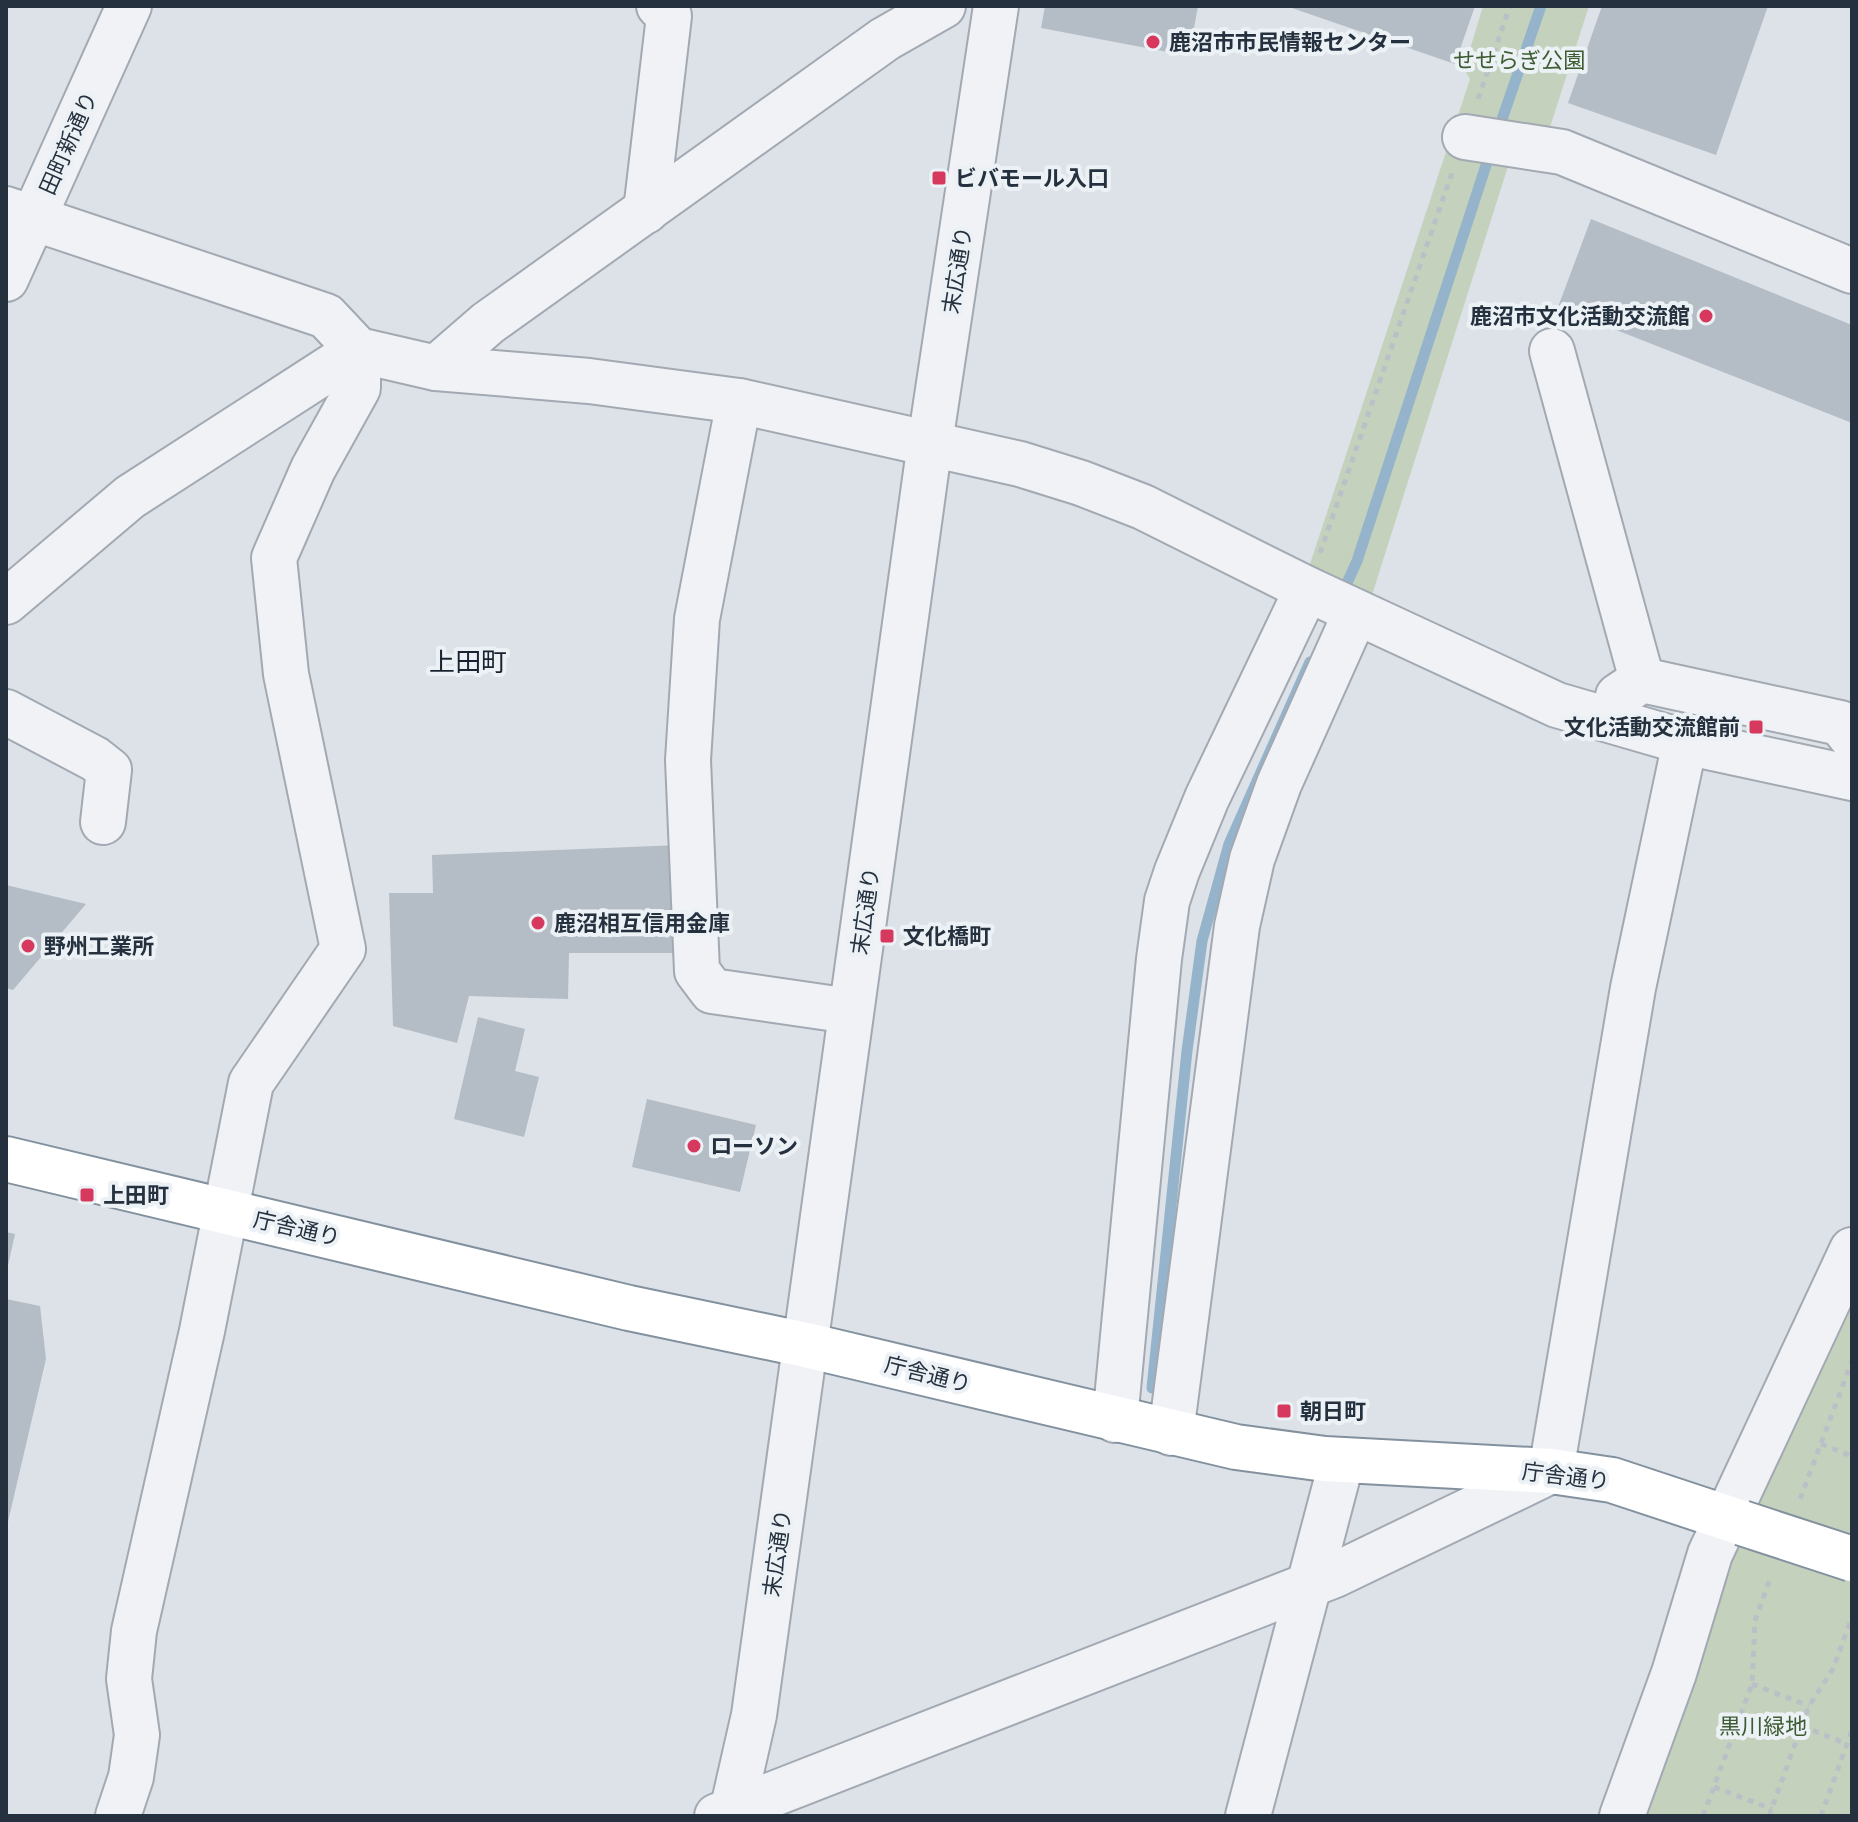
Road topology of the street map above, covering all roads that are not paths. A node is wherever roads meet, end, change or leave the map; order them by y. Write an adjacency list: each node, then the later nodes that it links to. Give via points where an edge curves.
1 (129, 6): 7 (street, 田町新通り)
2 (659, 6): 6 (street, via 669,16)
3 (943, 6): 6 (street, via 885,39)
4 (996, 6): 14 (street, 末広通り)
5 (1465, 137): 8 (street, via 1562,152)
6 (646, 211): 12 (street, via 488,323)
7 (20, 213): 9 (street, 田町新通り); 10 (street, via 326,316)
8 (1852, 271)
9 (6, 279)
10 (358, 350): 12 (street); 16 (street, via 130,497); 27 (street, via 358,388 313,469 274,558 286,674 343,949 251,1083)
11 (1552, 351): 18 (street)
12 (436, 368): 13 (street)
13 (739, 401): 14 (street); 25 (street, via 697,619 688,760 697,971 712,991)
14 (930, 443): 15 (street, via 1020,464 1143,507); 25 (street, 末広通り)
15 (1307, 589): 17 (street); 30 (street, via 1207,798 1167,901)
16 (6, 602)
17 (1356, 612): 20 (street, via 1557,705); 31 (street, via 1279,784 1252,859 1237,926)
18 (1642, 680): 20 (street); 21 (street, via 1840,723)
19 (6, 712): 24 (street, via 109,770)
20 (1590, 715): 22 (street)
21 (1852, 738)
22 (1685, 742): 23 (street); 33 (street, via 1633,988)
23 (1852, 778)
24 (103, 822)
25 (850, 1011): 29 (street, 末広通り)
26 (6, 1159): 27 (highway, 庁舎通り)
27 (226, 1211): 29 (highway, 庁舎通り); 38 (street, via 134,1631 129,1679 137,1735)
28 (1852, 1250): 34 (street)
29 (806, 1345): 30 (highway, 庁舎通り); 37 (street, 末広通り, via 754,1715)
30 (1115, 1420): 31 (highway, 庁舎通り)
31 (1171, 1433): 32 (highway, 庁舎通り)
32 (1342, 1460): 33 (highway, 庁舎通り); 36 (street)
33 (1551, 1471): 34 (highway, 庁舎通り, via 1612,1480); 36 (street)
34 (1734, 1521): 35 (highway, 庁舎通り, bridge); 40 (street, via 1710,1554)
35 (1852, 1559)
36 (1309, 1585): 37 (street); 39 (street)
37 (727, 1814)
38 (118, 1816)
39 (1248, 1816)
40 (1622, 1816)

